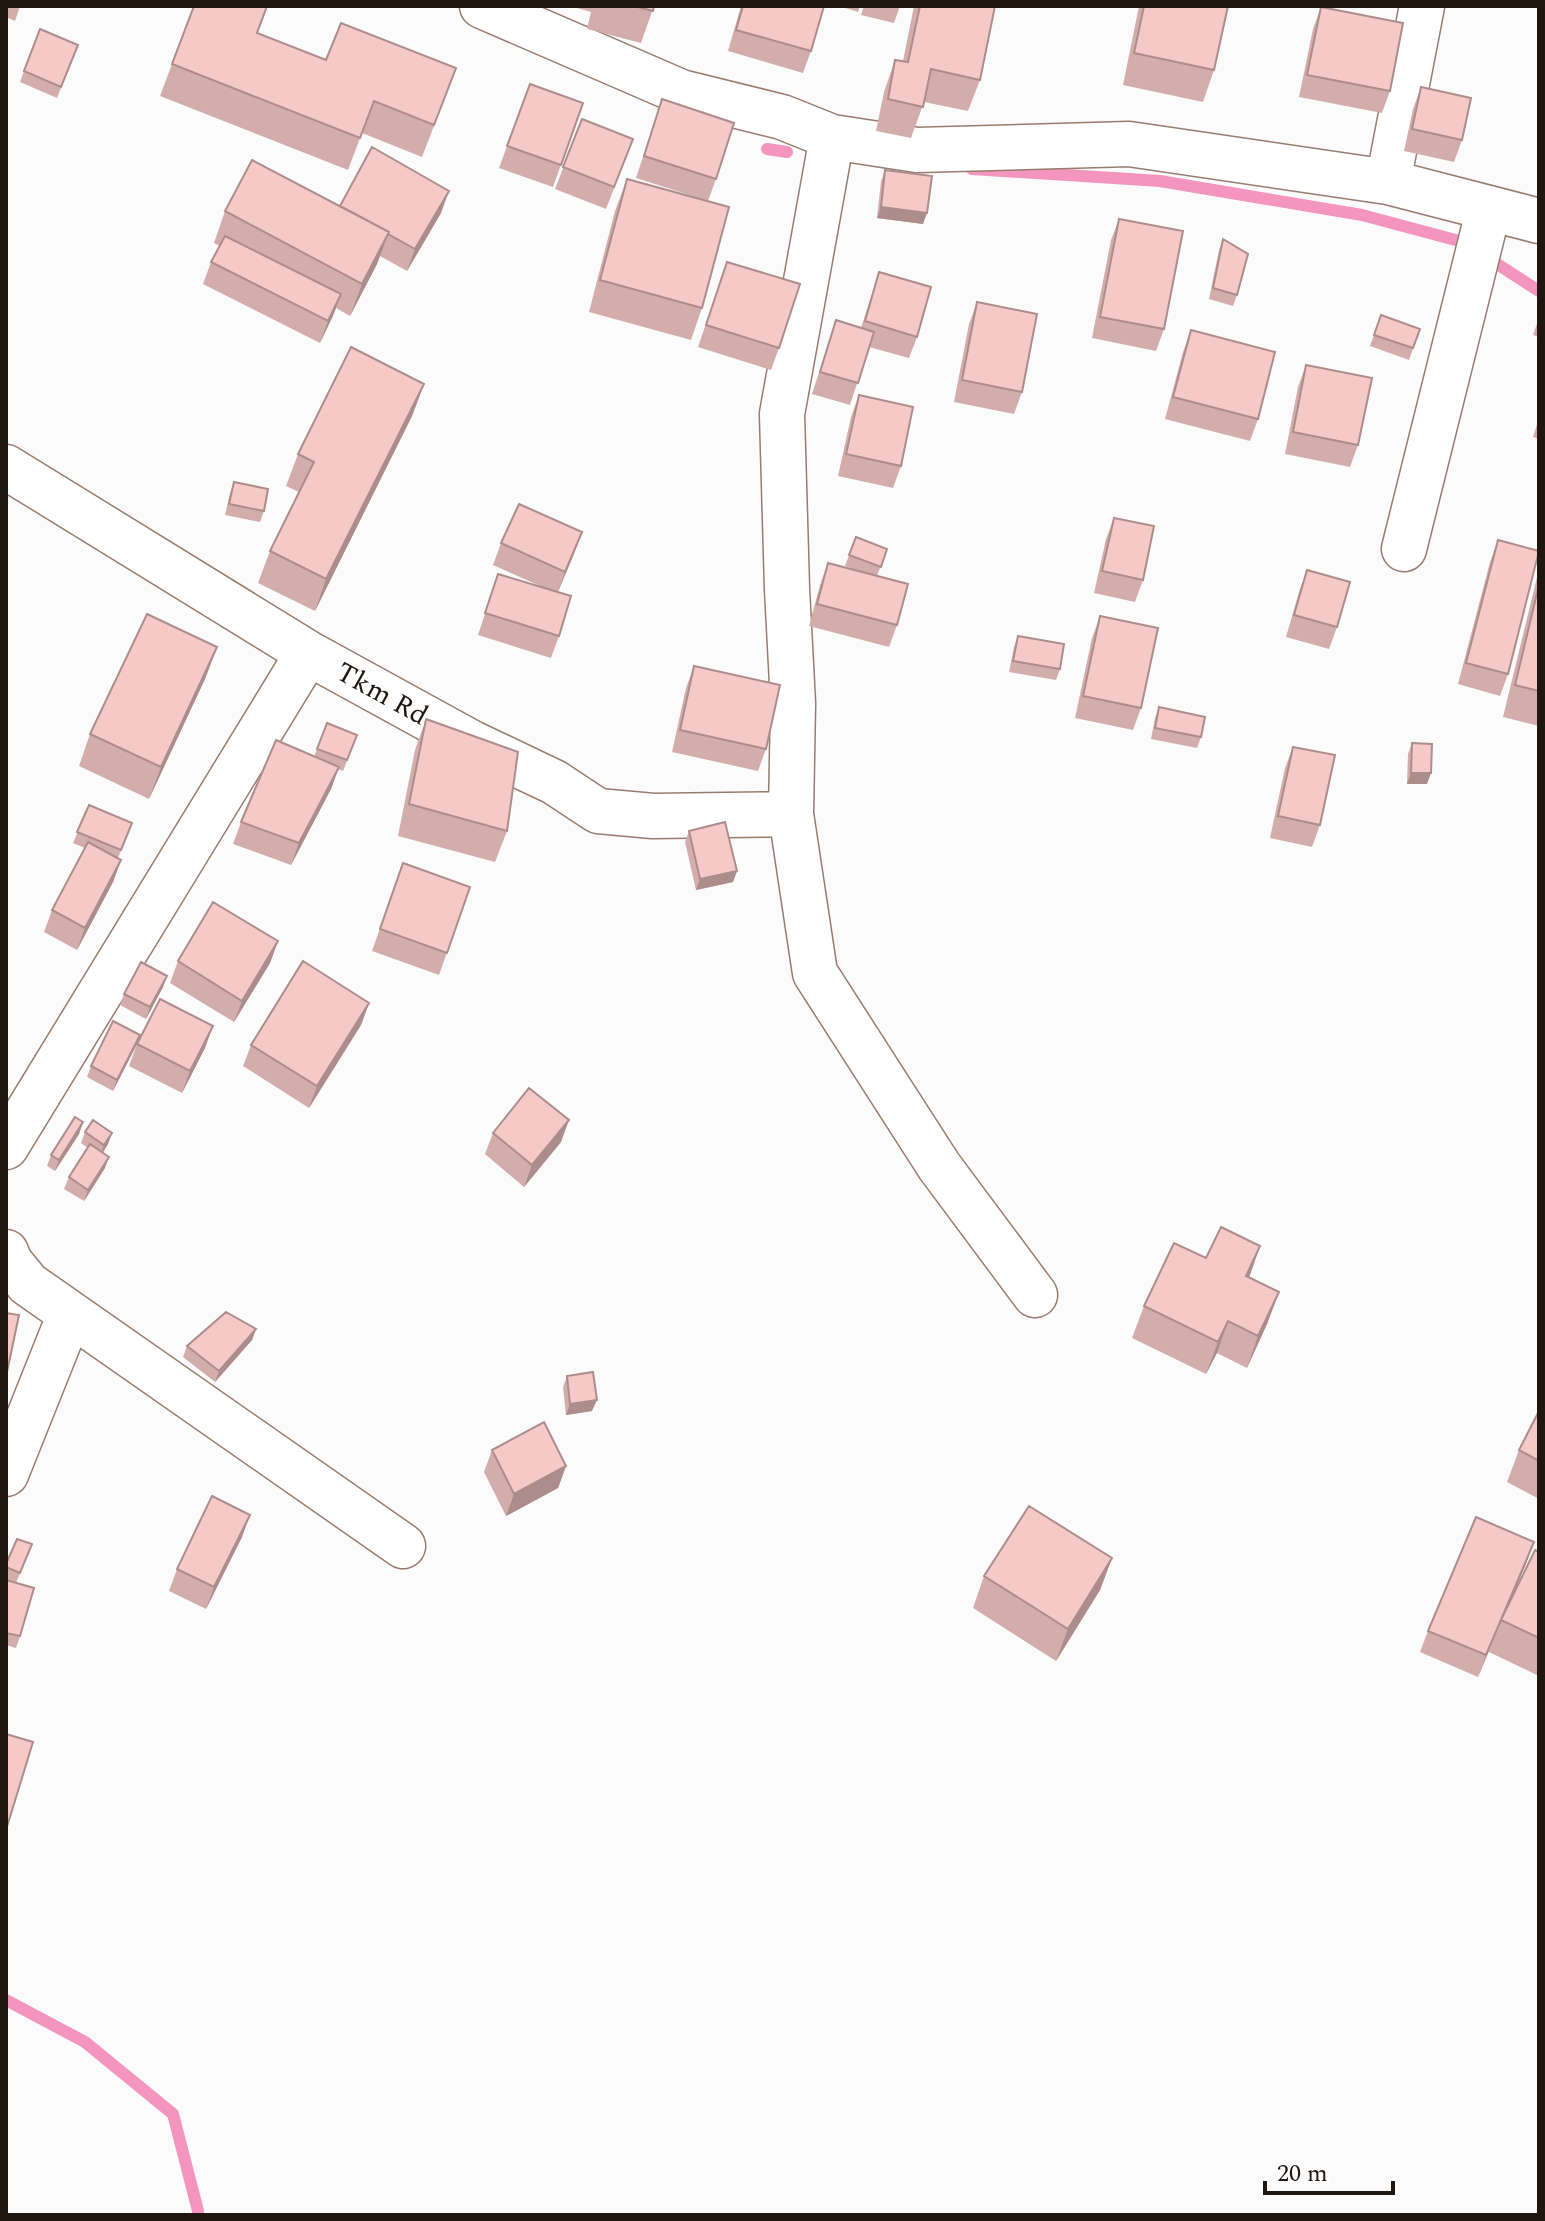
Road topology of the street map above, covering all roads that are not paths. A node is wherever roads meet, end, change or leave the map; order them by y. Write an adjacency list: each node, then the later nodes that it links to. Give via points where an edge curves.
1 (482, 6): 3 (street, via 681,92 782,117)
2 (1422, 6): 4 (street)
3 (832, 137): 4 (street, via 917,150 1129,144); 10 (street, via 782,414 793,703)
4 (1388, 182): 5 (street)
5 (1489, 208): 6 (street); 8 (street)
6 (1539, 221)
7 (6, 467): 9 (street, Tkm Rd)
8 (1404, 549)
9 (308, 653): 10 (street, Tkm Rd, via 554,782 598,811 653,816); 11 (street)
10 (791, 814): 13 (street, via 815,973 939,1166)
11 (6, 1147)
12 (13, 1269): 14 (street)
13 (1035, 1295)
14 (70, 1314): 15 (street); 16 (street)
15 (6, 1474)
16 (403, 1546)

